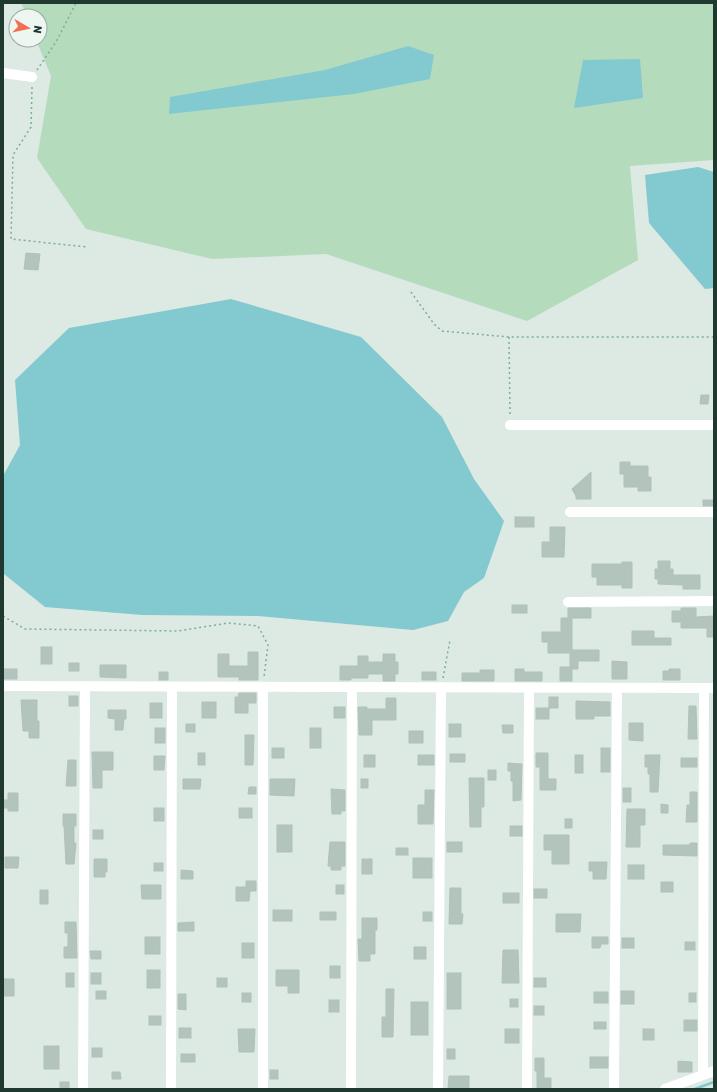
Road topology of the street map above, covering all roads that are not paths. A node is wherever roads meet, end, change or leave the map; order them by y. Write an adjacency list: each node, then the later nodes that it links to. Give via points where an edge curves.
1 (3, 73): 2 (street)
2 (32, 77)
3 (510, 425): 4 (street)
4 (714, 425)
5 (570, 512): 6 (street)
6 (714, 512)
7 (714, 601): 8 (street)
8 (568, 602)
9 (3, 686): 10 (street)
10 (85, 686): 11 (street); 20 (street)
11 (172, 687): 12 (street); 21 (street)
12 (262, 687): 13 (street); 22 (street)
13 (352, 687): 14 (street); 23 (street)
14 (441, 688): 15 (street); 24 (street)
15 (529, 688): 16 (street); 25 (street)
16 (617, 688): 17 (street); 26 (street)
17 (709, 688): 19 (street)
18 (714, 1071): 19 (street)
19 (703, 1075): 27 (street)
20 (83, 1089)
21 (171, 1089)
22 (263, 1089)
23 (351, 1089)
24 (438, 1089)
25 (527, 1089)
26 (614, 1089)
27 (665, 1089)

